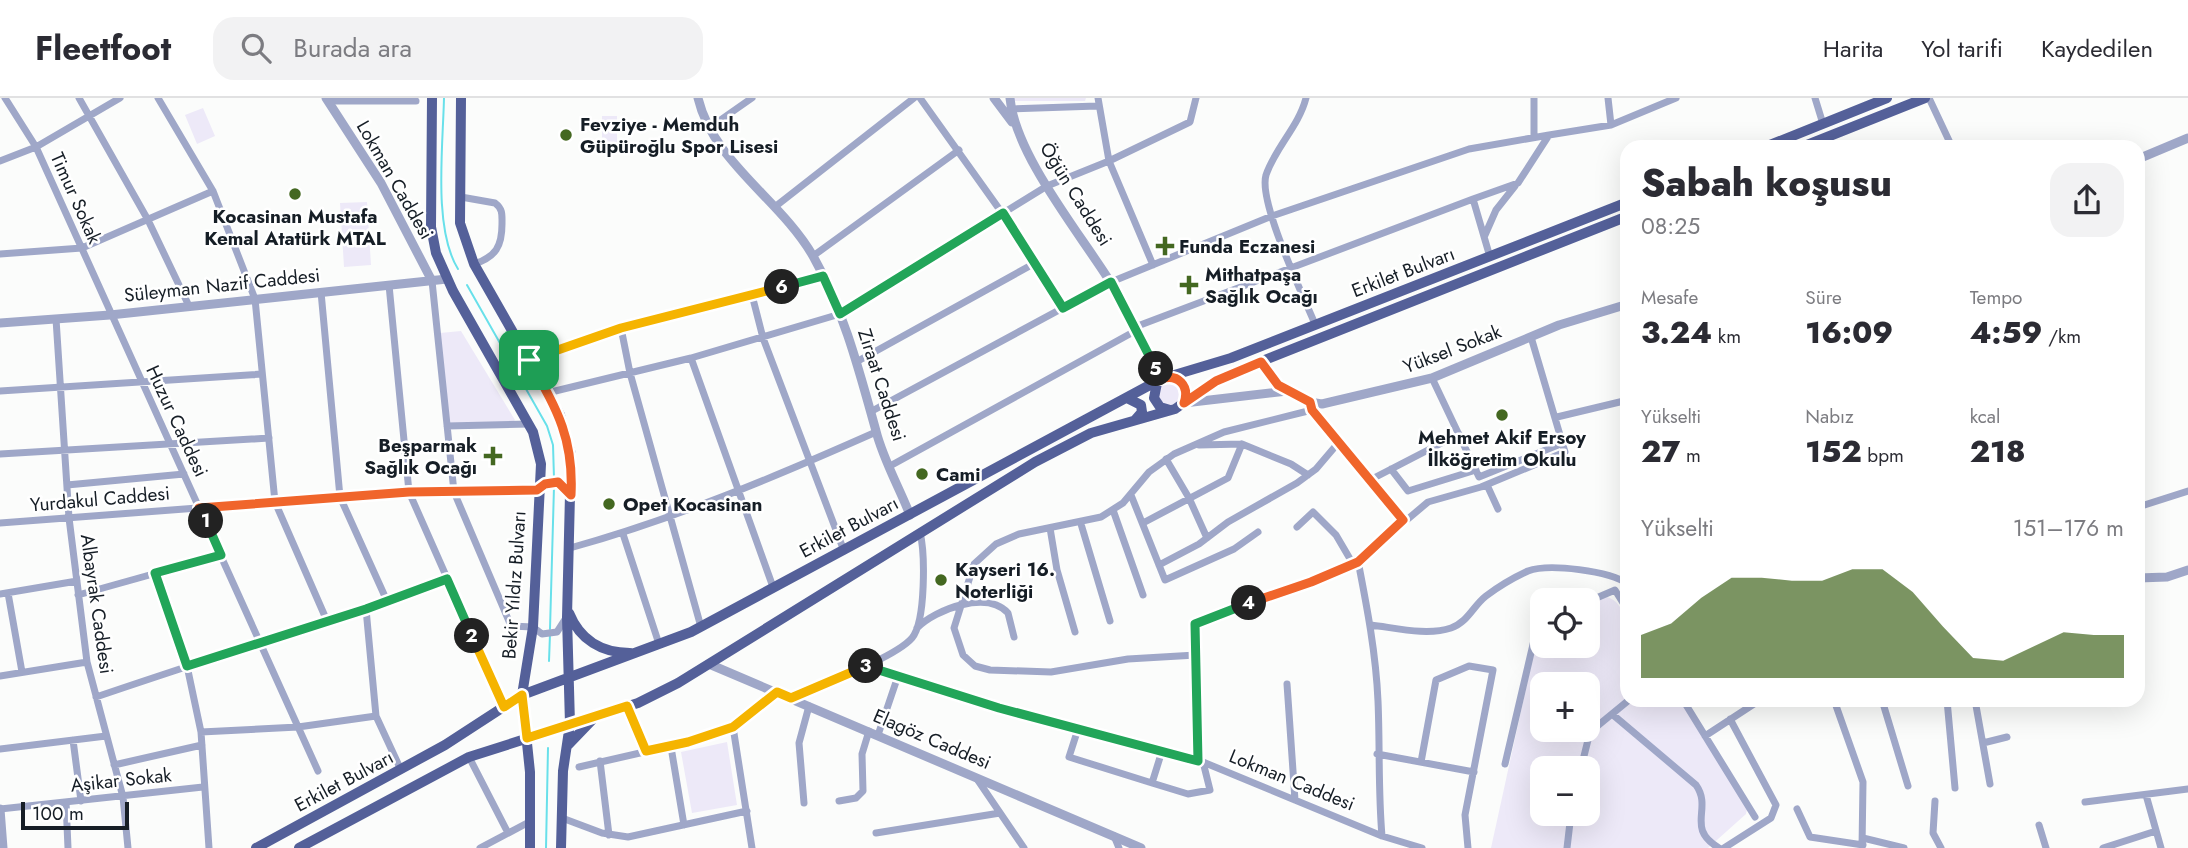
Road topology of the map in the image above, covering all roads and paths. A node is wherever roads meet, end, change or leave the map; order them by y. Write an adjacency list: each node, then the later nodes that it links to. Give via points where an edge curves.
1 (5, 98): 36 (street, Timur Sokak)
2 (79, 98): 25 (street)
3 (120, 98): 25 (street)
4 (158, 98): 43 (street)
5 (432, 98): 62 (main road, Bekir Yıldız Bulvarı, via 431,227)
6 (461, 98): 44 (main road)
7 (698, 98): 29 (street, Ziraat Caddesi)
8 (752, 98): 29 (street)
9 (914, 98): 47 (street)
10 (920, 98): 37 (street)
11 (994, 98): 27 (street)
12 (1010, 98): 24 (street, Öğün Caddesi)
13 (1196, 98): 40 (street, via 1190,122)
14 (1306, 98): 49 (street, via 1267,173 1265,195)
15 (1534, 98): 31 (street)
16 (1608, 98): 28 (street)
17 (1815, 98): 26 (street)
18 (1887, 98): 26 (main road)
19 (1927, 98): 33 (main road); 34 (street)
20 (1674, 99): 28 (street)
21 (327, 100): 22 (street); 63 (street, Lokman Caddesi, via 381,183)
22 (416, 101)
23 (1098, 102): 24 (street); 40 (street)
24 (1011, 109): 27 (street, Öğün Caddesi)
25 (90, 115): 36 (street); 51 (street)
26 (1823, 124): 32 (main road)
27 (1015, 125): 42 (street, Öğün Caddesi)
28 (1611, 125): 30 (street)
29 (709, 128): 47 (street, Ziraat Caddesi, via 724,151)
30 (1549, 135): 31 (street); 41 (street)
31 (1534, 137): 49 (street, via 1469,149)
32 (1783, 140)
33 (1819, 140)
34 (1948, 140)
35 (2187, 141): 38 (street)
36 (36, 147): 39 (street); 53 (street, Timur Sokak)
37 (959, 150): 48 (street); 55 (street)
38 (2145, 156)
39 (0, 161)
40 (1109, 161): 42 (street); 59 (street)
41 (1518, 183): 45 (street); 52 (street, via 1496,210)
42 (1047, 186): 48 (street); 64 (street, Öğün Caddesi)
43 (213, 191): 51 (street); 68 (street)
44 (461, 197): 58 (main road, via 460,223); 58 (street, via 495,203 502,212 502,242 491,256)
45 (1473, 200): 52 (street); 60 (street)
46 (1620, 205): 56 (main road, Erkilet Bulvarı)
47 (776, 206): 55 (street, Ziraat Caddesi)
48 (1003, 213): 57 (street); 72 (street)
49 (1272, 216): 59 (street); 60 (street)
50 (1620, 219): 84 (main road, Erkilet Bulvarı)
51 (148, 220): 53 (street); 69 (street)
52 (1484, 237): 56 (street)
53 (82, 248): 54 (street); 73 (street, Timur Sokak)
54 (0, 252)
55 (813, 256): 61 (street, Ziraat Caddesi)
56 (1489, 257): 76 (main road, Erkilet Bulvarı)
57 (1037, 262): 71 (street); 83 (street)
58 (474, 264): 82 (main road)
59 (1153, 265): 64 (street)
60 (1292, 266): 76 (street); 78 (street)
61 (823, 276): 67 (street); 72 (street, Ziraat Caddesi)
62 (447, 279): 63 (street, Süleyman Nazif Caddesi); 104 (main road, Bekir Yıldız Bulvarı)
63 (432, 281): 65 (street, Süleyman Nazif Caddesi); 105 (street)
64 (1111, 282): 71 (street); 78 (street, Öğün Caddesi)
65 (389, 285): 66 (street, Süleyman Nazif Caddesi); 129 (street)
66 (321, 292): 68 (street, Süleyman Nazif Caddesi); 133 (street)
67 (752, 295): 77 (street); 80 (street)
68 (255, 299): 69 (street, Süleyman Nazif Caddesi); 87 (street)
69 (189, 306): 73 (street, Süleyman Nazif Caddesi)
70 (1620, 307): 79 (street, Yüksel Sokak)
71 (1063, 308): 101 (street)
72 (840, 314): 80 (street); 83 (street, Ziraat Caddesi)
73 (110, 315): 74 (street, Süleyman Nazif Caddesi); 90 (street, Huzur Caddesi)
74 (56, 319): 75 (street, Süleyman Nazif Caddesi); 92 (street, Albayrak Caddesi)
75 (0, 323)
76 (1315, 324): 89 (main road, Erkilet Bulvarı)
77 (621, 328): 82 (street); 86 (street)
78 (1136, 328): 89 (street, Öğün Caddesi); 118 (street)
79 (1531, 337): 88 (street, Yüksel Sokak); 102 (street)
80 (763, 338): 81 (street); 117 (street)
81 (691, 358): 86 (street); 127 (street)
82 (529, 360): 95 (main road)
83 (858, 361): 101 (street, Ziraat Caddesi)
84 (1261, 362): 85 (main road, Erkilet Bulvarı); 91 (street)
85 (1237, 371): 91 (street, via 1255,369); 98 (main road, Erkilet Bulvarı)
86 (629, 373): 95 (street); 141 (street)
87 (262, 374): 90 (street); 108 (street)
88 (1432, 379): 99 (street, Yüksel Sokak); 107 (street)
89 (1163, 380): 96 (main road, Erkilet Bulvarı); 98 (main road, via 1185,387); 100 (main road, via 1154,398 1160,407)
90 (141, 381): 92 (street); 111 (street, Huzur Caddesi)
91 (1278, 385): 94 (street)
92 (61, 387): 93 (street); 114 (street, Albayrak Caddesi)
93 (0, 391)
94 (1287, 391): 98 (street); 99 (street)
95 (547, 393): 131 (main road, via 569,443)
96 (1129, 399): 103 (main road, via 1141,405); 140 (main road, Erkilet Bulvarı)
97 (1620, 402): 102 (street)
98 (1184, 403): 100 (main road, Erkilet Bulvarı)
99 (1311, 406): 109 (street); 113 (street)
100 (1170, 410): 103 (main road, Erkilet Bulvarı)
101 (872, 411): 106 (street, Ziraat Caddesi)
102 (1557, 417): 110 (street)
103 (1135, 421): 149 (main road, Erkilet Bulvarı, via 1091,433 1035,461)
104 (529, 424): 105 (street); 126 (main road, Bekir Yıldız Bulvarı, via 541,464)
105 (447, 426): 130 (street)
106 (876, 432): 117 (street); 118 (street, Ziraat Caddesi)
107 (1459, 434): 119 (street); 120 (street)
108 (268, 438): 111 (street); 135 (street)
109 (1339, 442): 122 (street); 123 (street)
110 (1563, 443): 120 (street, via 1479,477); 125 (street, via 1565,452)
111 (170, 444): 114 (street); 121 (street, Huzur Caddesi)
112 (1242, 444): 113 (street); 122 (street); 134 (street, via 1228,478)
113 (1195, 445): 116 (street)
114 (65, 450): 115 (street); 124 (street, Albayrak Caddesi)
115 (0, 454)
116 (1166, 459): 132 (street); 134 (street)
117 (811, 461): 127 (street); 154 (street)
118 (890, 466): 140 (street, Ziraat Caddesi)
119 (1391, 469): 120 (street, via 1408,491); 123 (street)
120 (1476, 470)
121 (184, 474): 124 (street); 137 (street, Huzur Caddesi)
122 (1308, 475): 152 (street)
123 (1370, 480): 143 (street)
124 (67, 485): 142 (street, Albayrak Caddesi)
125 (1487, 485): 138 (street); 143 (street, via 1428,502)
126 (541, 487): 130 (street, Yurdakul Caddesi); 131 (street, via 558,482); 179 (main road, Bekir Yıldız Bulvarı)
127 (738, 489): 141 (street); 164 (street)
128 (2188, 491): 136 (street)
129 (409, 492): 130 (street, Yurdakul Caddesi); 133 (street, Yurdakul Caddesi); 160 (street)
130 (454, 492): 179 (street, via 510,625)
131 (571, 495): 153 (main road)
132 (1131, 495): 139 (street); 145 (street)
133 (340, 497): 135 (street, Yurdakul Caddesi); 170 (street)
134 (1189, 498): 145 (street); 152 (street)
135 (275, 502): 137 (street, Yurdakul Caddesi); 174 (street)
136 (2145, 505)
137 (199, 508): 142 (street, Yurdakul Caddesi); 155 (street, Huzur Caddesi)
138 (1497, 509)
139 (1113, 510): 146 (street); 166 (street)
140 (910, 514): 154 (main road, Erkilet Bulvarı)
141 (669, 516): 151 (street); 177 (street)
142 (69, 517): 144 (street, Yurdakul Caddesi); 163 (street, Albayrak Caddesi)
143 (1403, 520): 156 (street)
144 (0, 523)
145 (1143, 523): 157 (street)
146 (1081, 524): 148 (street); 175 (street)
147 (1297, 527): 156 (street, via 1313,512)
148 (1050, 528): 171 (street, via 1009,537 984,552 974,564); 180 (street)
149 (920, 532): 178 (street, via 925,553); 188 (main road, Erkilet Bulvarı)
150 (1258, 532): 157 (street, via 1234,549 1165,580)
151 (623, 534): 153 (street); 183 (street)
152 (1207, 538): 157 (street)
153 (570, 548): 173 (main road)
154 (844, 551): 164 (main road, Erkilet Bulvarı)
155 (221, 555): 159 (street); 182 (street, Huzur Caddesi)
156 (1355, 563): 176 (street); 185 (street, via 1195,624)
157 (1158, 565)
158 (2188, 570): 162 (street)
159 (155, 573): 167 (street); 189 (street)
160 (447, 579): 170 (street); 202 (street)
161 (1620, 580): 176 (street, via 1588,572 1530,570 1486,596 1453,627 1430,631)
162 (2145, 580)
163 (77, 581): 165 (street); 167 (street, Albayrak Caddesi)
164 (773, 587): 177 (main road, Erkilet Bulvarı)
165 (4, 594): 191 (street)
166 (1143, 594)
167 (78, 595): 187 (street, Albayrak Caddesi)
168 (1600, 596): 169 (street, via 1615,590)
169 (1620, 598)
170 (387, 601): 172 (street)
171 (961, 607): 178 (street, via 937,613); 181 (street, via 985,603 1004,608); 185 (street, via 954,628 959,648 971,663 985,669 1044,673 1128,659)
172 (366, 609): 174 (street); 212 (street)
173 (567, 613): 179 (street, via 557,632); 184 (main road, via 593,644 612,652); 194 (main road)
174 (327, 621): 182 (street)
175 (1110, 621)
176 (1371, 625): 232 (street, via 1378,700)
177 (702, 626): 183 (main road, Erkilet Bulvarı)
178 (917, 628): 190 (street, via 909,641)
179 (537, 630): 197 (main road, Bekir Yıldız Bulvarı)
180 (1075, 632)
181 (1014, 637)
182 (260, 641): 189 (street); 215 (street, Huzur Caddesi)
183 (659, 644): 184 (main road, Erkilet Bulvarı)
184 (636, 653): 194 (main road, Erkilet Bulvarı)
185 (1196, 655): 236 (street)
186 (1530, 657): 238 (street)
187 (87, 662): 191 (street); 198 (street, Albayrak Caddesi)
188 (709, 664): 196 (street, Elagöz Caddesi); 200 (main road, Erkilet Bulvarı)
189 (187, 666): 198 (street); 218 (street)
190 (865, 666): 193 (street, Lokman Caddesi); 199 (street)
191 (22, 672): 192 (street)
192 (0, 676)
193 (898, 676): 217 (street, Lokman Caddesi); 219 (street)
194 (567, 677): 197 (main road, Erkilet Bulvarı); 214 (main road)
195 (1286, 684): 253 (street)
196 (777, 692): 199 (street, Elagöz Caddesi); 216 (street)
197 (522, 695): 202 (main road, Erkilet Bulvarı); 223 (main road, Bekir Yıldız Bulvarı)
198 (96, 697): 220 (street, Albayrak Caddesi)
199 (791, 698): 201 (street, Elagöz Caddesi)
200 (627, 706): 211 (main road, Erkilet Bulvarı); 230 (street)
201 (809, 706): 219 (street, Elagöz Caddesi); 258 (street, via 799,743)
202 (504, 707): 241 (main road, Erkilet Bulvarı)
203 (1620, 707): 210 (street)
204 (1687, 707): 221 (street)
205 (1749, 707): 213 (street)
206 (1836, 707): 276 (street, via 1863,782)
207 (1884, 707): 247 (street)
208 (1948, 707): 249 (street)
209 (1976, 707): 225 (street)
210 (1612, 714): 233 (street, via 1590,732); 293 (street, via 1696,785 1702,797 1702,832)
211 (597, 715): 214 (main road, Erkilet Bulvarı); 227 (main road)
212 (376, 716): 215 (street); 241 (street)
213 (1730, 719): 221 (street); 293 (street, via 1776,805 1771,818)
214 (569, 724): 223 (main road, Erkilet Bulvarı); 227 (main road)
215 (298, 727): 218 (street); 242 (street, Huzur Caddesi)
216 (733, 727): 228 (street); 262 (street)
217 (1078, 729): 231 (street, Lokman Caddesi); 245 (street, via 1069,757)
218 (201, 732): 226 (street)
219 (873, 733): 244 (street, Elagöz Caddesi); 255 (street, via 862,754 863,791 856,798)
220 (106, 736): 224 (street); 239 (street, Albayrak Caddesi)
221 (1705, 736): 264 (street)
222 (2007, 737): 225 (street)
223 (527, 738): 234 (main road, Erkilet Bulvarı); 266 (main road, Bekir Yıldız Bulvarı)
224 (73, 740): 229 (street); 254 (street)
225 (1983, 743): 246 (street)
226 (201, 746): 239 (street); 248 (street)
227 (566, 747): 265 (main road)
228 (671, 747): 230 (street); 267 (street)
229 (0, 749)
230 (646, 751): 235 (street)
231 (1162, 751): 236 (street, Lokman Caddesi); 245 (street)
232 (1377, 754): 237 (street); 275 (street)
233 (1584, 756)
234 (469, 757): 271 (street); 282 (main road, Erkilet Bulvarı)
235 (600, 761): 240 (street); 273 (street)
236 (1201, 762): 245 (street, via 1210,790 1188,794); 253 (street, Lokman Caddesi)
237 (1421, 762): 243 (street); 243 (street, via 1436,680 1469,666 1493,670)
238 (1505, 764)
239 (114, 765): 252 (street, Albayrak Caddesi)
240 (579, 767)
241 (401, 770): 281 (main road, Erkilet Bulvarı)
242 (318, 771)
243 (1475, 772): 291 (street, via 1465,815)
244 (975, 776): 263 (street); 274 (street, Elagöz Caddesi)
245 (1153, 783)
246 (1990, 784)
247 (1908, 786)
248 (203, 787): 252 (street, Aşikar Sokak); 280 (street)
249 (1955, 788)
250 (2188, 789): 251 (street)
251 (2146, 795): 259 (street); 270 (street)
252 (124, 797): 254 (street, Aşikar Sokak); 279 (street, Albayrak Caddesi)
253 (1295, 800): 275 (street, Lokman Caddesi)
254 (81, 801): 257 (street, Aşikar Sokak)
255 (839, 801)
256 (1934, 801): 295 (street, via 1933,833)
257 (66, 803): 260 (street, Aşikar Sokak); 278 (street)
258 (804, 803)
259 (2085, 803)
260 (0, 809): 277 (street)
261 (1797, 809): 276 (street, via 1810,837)
262 (747, 811): 267 (street); 286 (street)
263 (1000, 813): 272 (street); 287 (street)
264 (1755, 817)
265 (562, 818): 273 (street); 285 (main road)
266 (531, 821): 271 (street); 284 (main road, Bekir Yıldız Bulvarı)
267 (684, 825): 273 (street, via 637,837)
268 (2039, 825): 296 (street)
269 (1570, 826): 292 (street)
270 (2156, 831): 297 (street); 298 (street)
271 (508, 833): 283 (street)
272 (876, 833)
273 (609, 835)
274 (1114, 836): 288 (street); 289 (street, Elagöz Caddesi)
275 (1382, 836): 290 (street, Lokman Caddesi)
276 (1863, 844): 294 (street)
277 (3, 848)
278 (68, 848)
279 (128, 848)
280 (209, 848)
281 (257, 848)
282 (299, 848)
283 (480, 848)
284 (530, 848)
285 (561, 848)
286 (752, 848)
287 (1024, 848)
288 (1119, 848)
289 (1141, 848)
290 (1422, 848)
291 (1468, 848)
292 (1567, 848)
293 (1722, 848)
294 (1905, 848)
295 (1941, 848)
296 (2046, 848)
297 (2102, 848)
298 (2161, 848)

